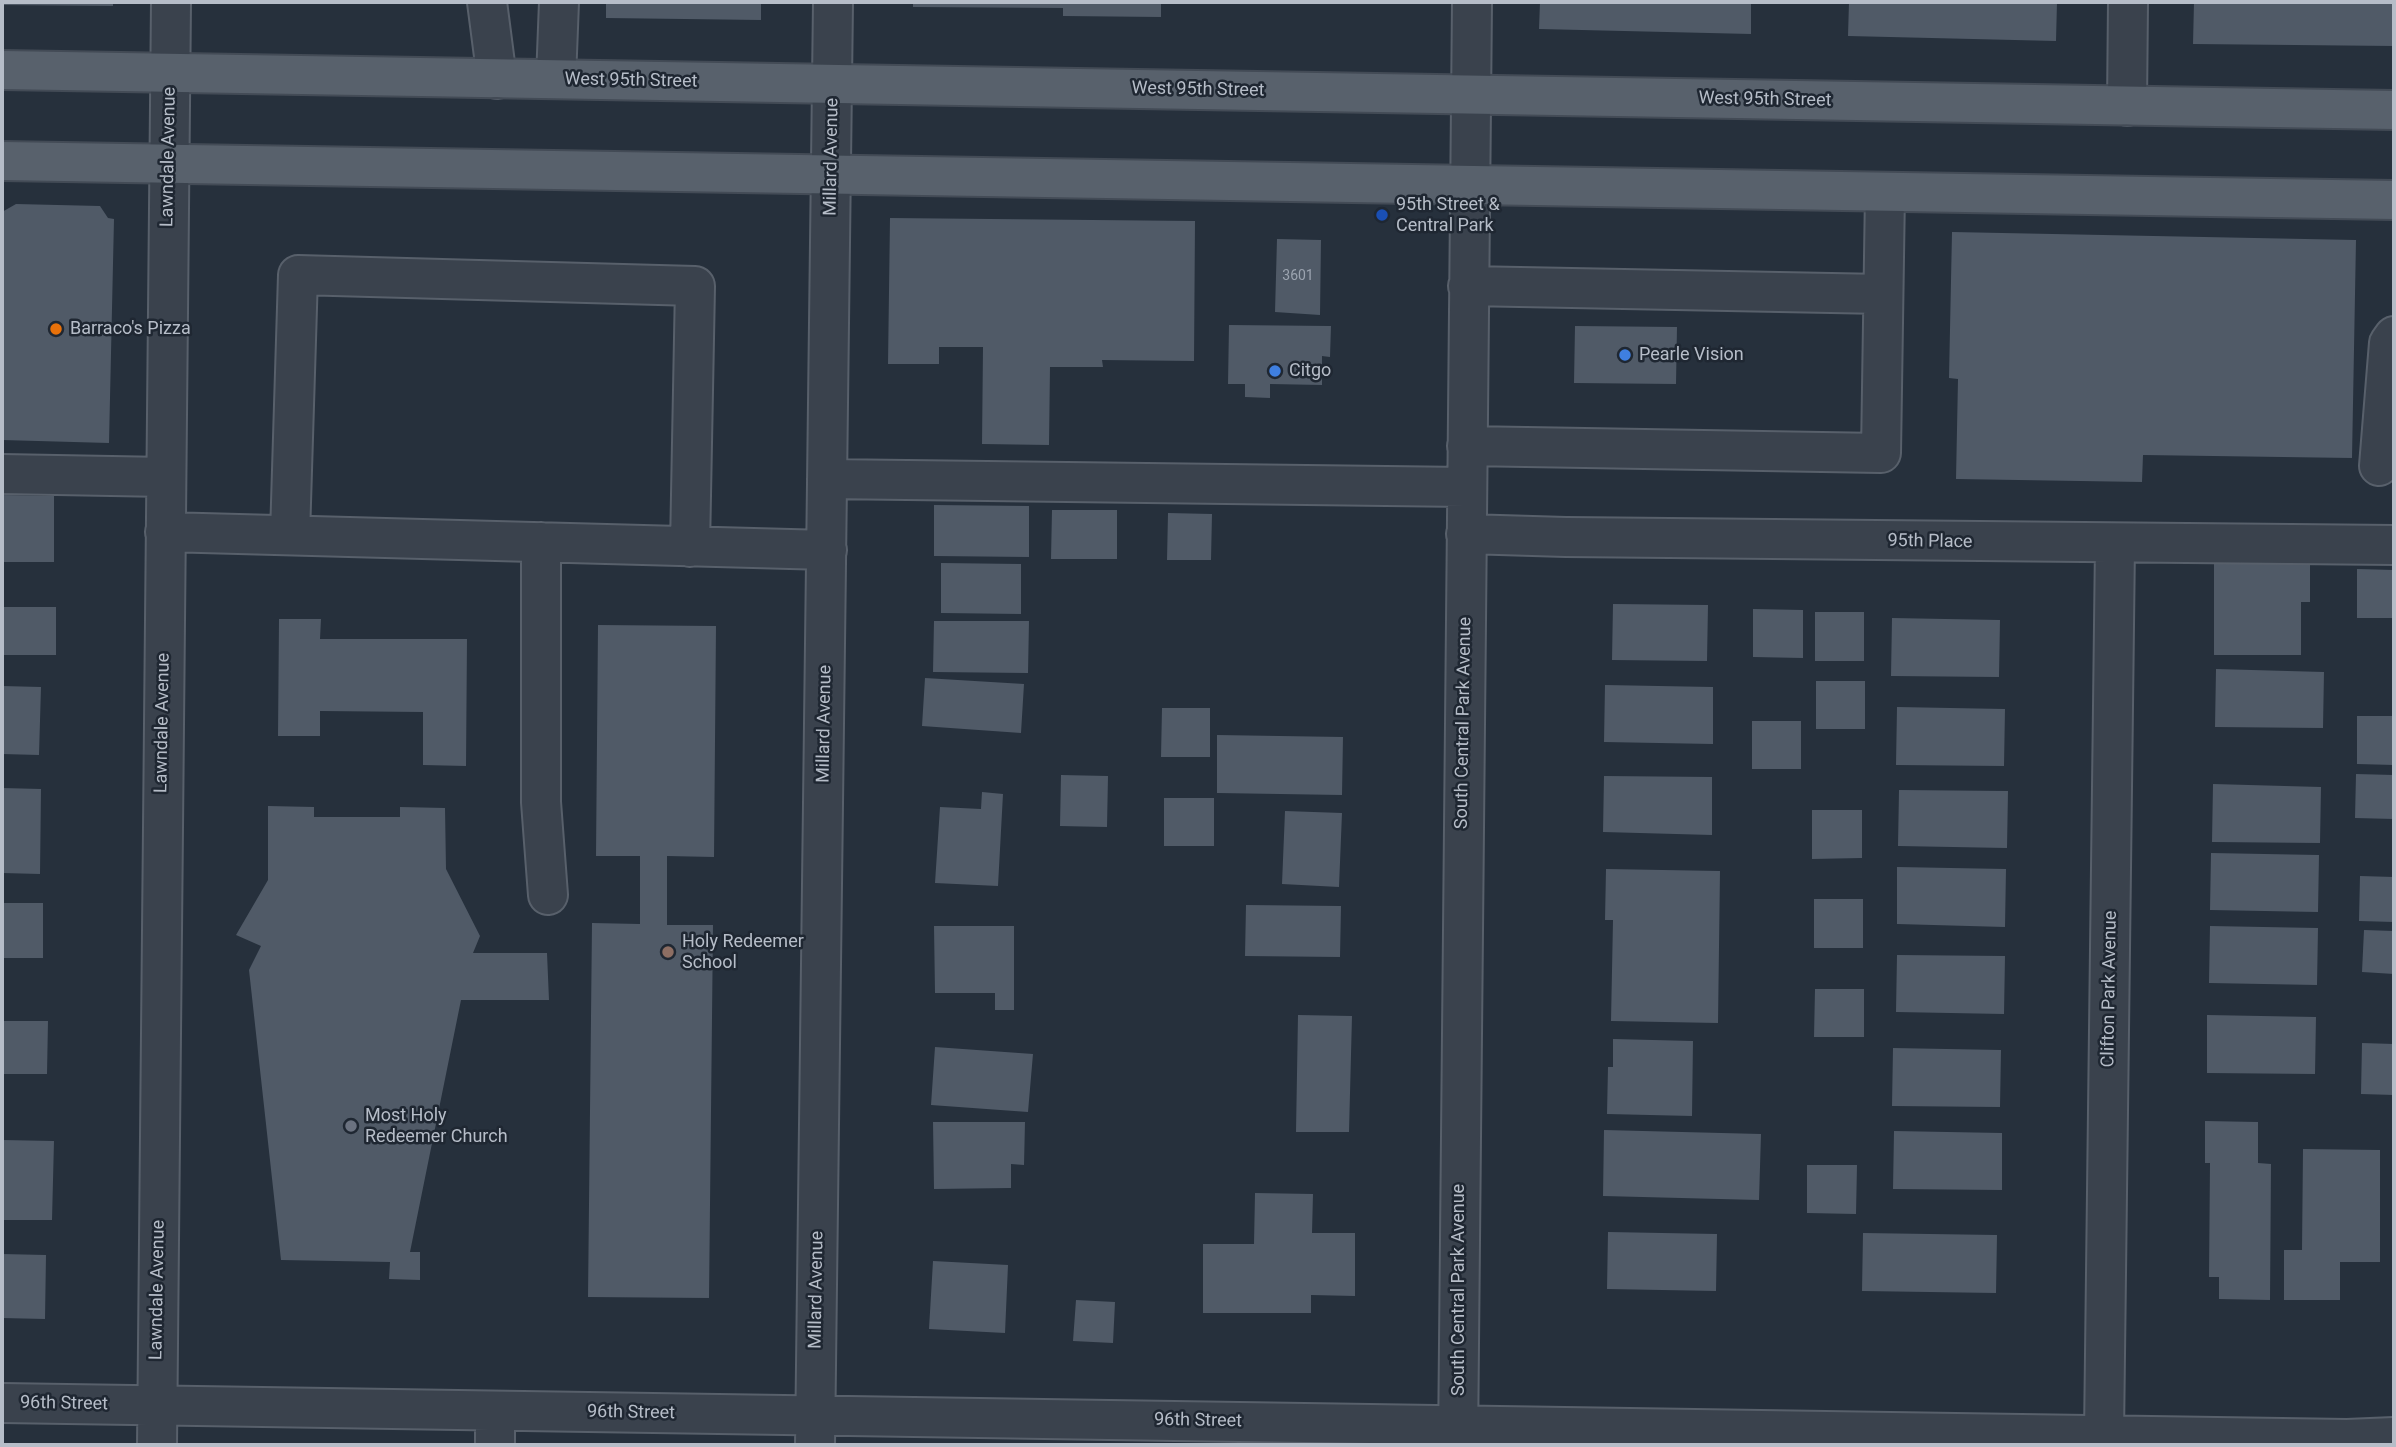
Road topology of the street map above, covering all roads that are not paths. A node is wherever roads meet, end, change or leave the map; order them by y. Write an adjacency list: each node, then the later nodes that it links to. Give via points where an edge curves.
1 (171, 2): 8 (street, Lawndale Avenue)
2 (487, 2): 9 (street)
3 (559, 2): 10 (street)
4 (834, 2): 11 (street, Millard Avenue)
5 (1472, 2): 12 (street, South Central Park Avenue)
6 (2128, 2): 13 (street)
7 (2, 70): 8 (main road, West 95th Street)
8 (170, 73): 9 (main road, West 95th Street); 16 (street, Lawndale Avenue)
9 (497, 79): 10 (main road, West 95th Street)
10 (556, 79): 11 (main road, West 95th Street)
11 (832, 84): 12 (main road, West 95th Street); 17 (street, Millard Avenue)
12 (1470, 95): 13 (main road, West 95th Street); 18 (street, South Central Park Avenue)
13 (2127, 106): 14 (main road, West 95th Street)
14 (2394, 110)
15 (2, 161): 16 (main road)
16 (169, 164): 17 (main road); 27 (street, Lawndale Avenue)
17 (831, 175): 18 (main road); 28 (street, Millard Avenue)
18 (1469, 185): 19 (main road); 21 (street, South Central Park Avenue)
19 (1885, 192): 20 (main road); 22 (street)
20 (2394, 200)
21 (1468, 286): 22 (street); 24 (street, South Central Park Avenue)
22 (1884, 294): 24 (street, via 1881,453)
23 (2394, 336): 25 (street, via 2389,343)
24 (1467, 446): 29 (street, South Central Park Avenue)
25 (2379, 466)
26 (2, 474): 27 (street)
27 (166, 477): 30 (street, Lawndale Avenue)
28 (827, 479): 29 (street); 37 (street, Millard Avenue)
29 (1466, 487): 31 (street, South Central Park Avenue)
30 (165, 532): 32 (street); 40 (street, Lawndale Avenue)
31 (1466, 534): 34 (street, 95th Place); 45 (street, South Central Park Avenue)
32 (290, 535): 33 (street); 36 (street, via 298,275 695,286)
33 (541, 542): 36 (street); 38 (street, via 541,802)
34 (2115, 544): 35 (street, 95th Place); 44 (street, Clifton Park Avenue)
35 (2394, 545)
36 (690, 547): 37 (street)
37 (827, 550): 42 (street, Millard Avenue)
38 (548, 895)
39 (2, 1403): 40 (street, 96th Street)
40 (157, 1405): 41 (street, 96th Street); 48 (street, Lawndale Avenue)
41 (495, 1428): 42 (street, 96th Street)
42 (816, 1431): 43 (street, 96th Street)
43 (1133, 1433): 45 (street, 96th Street)
44 (2104, 1434): 46 (street, 96th Street); 47 (street, 96th Street)
45 (1458, 1435): 47 (street, 96th Street)
46 (2394, 1437)
47 (1861, 1438)
48 (157, 1445)

